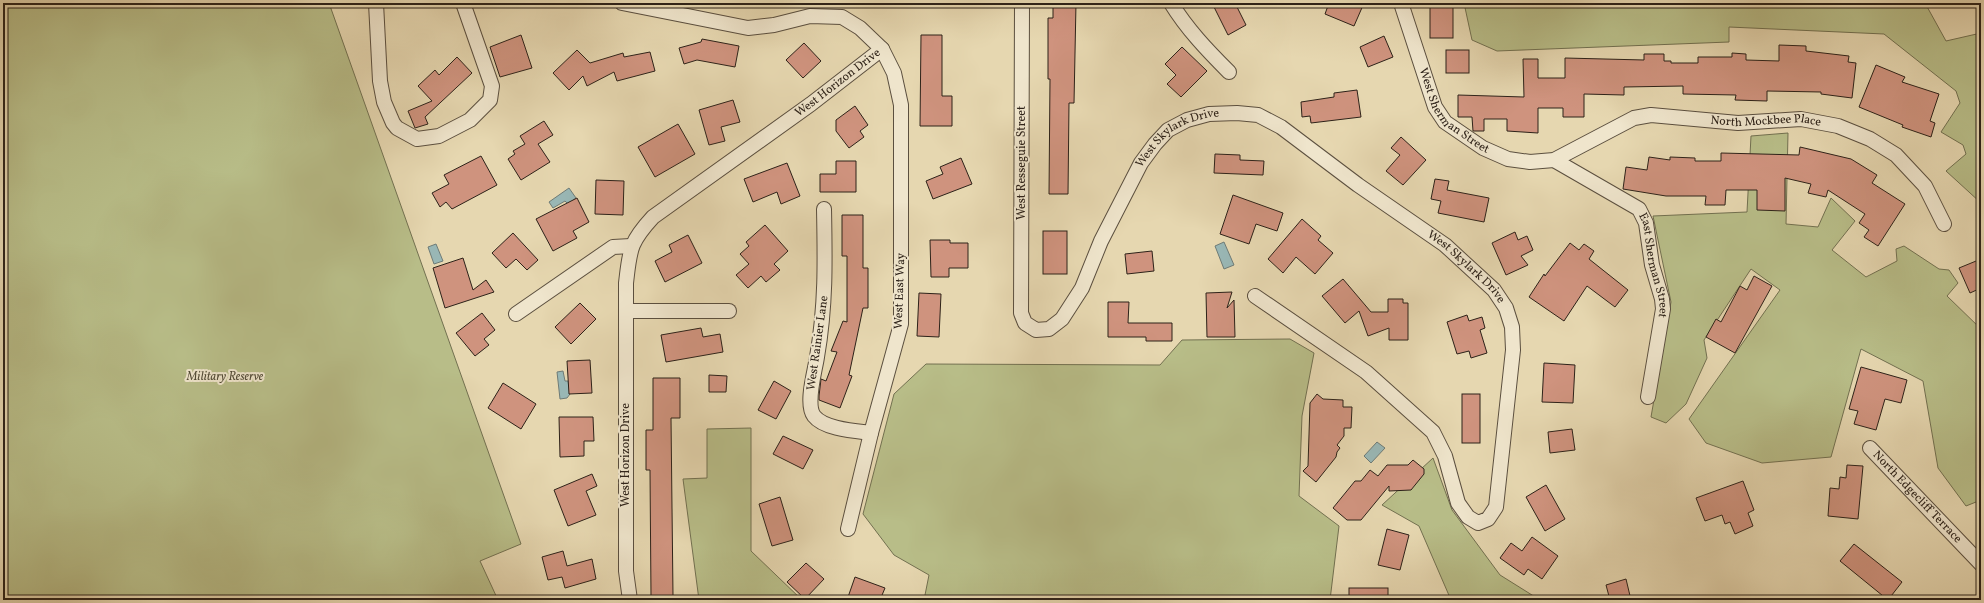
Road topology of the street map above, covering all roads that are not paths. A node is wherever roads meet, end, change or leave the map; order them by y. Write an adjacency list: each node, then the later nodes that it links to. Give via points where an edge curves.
1 (376, 3): 2 (street, via 380,81 384,102 392,123 417,139 439,136 470,120 490,100 492,86)
2 (463, 3)
3 (622, 3): 7 (street, West Horizon Drive, via 748,28 810,16 842,17 860,28)
4 (1022, 3): 17 (street, West Resseguie Street, via 1021,313)
5 (1171, 3): 8 (street, via 1184,24)
6 (1401, 3): 9 (street, West Sherman Street, via 1435,107 1445,122 1483,148 1508,158 1530,162)
7 (882, 49): 12 (street, West Horizon Drive, via 811,104 652,217); 19 (street, West East Way, via 894,73 901,105 901,324)
8 (1229, 72)
9 (1554, 160): 11 (street, North Mockbee Place, via 1634,118 1651,115 1738,123 1801,119 1838,126 1870,138 1896,155 1925,186); 18 (street, East Sherman Street, via 1639,209 1646,223 1652,265 1663,309)
10 (824, 209): 19 (street, West Rainier Lane, via 826,280 823,321 810,402 814,416 825,425)
11 (1944, 224)
12 (631, 246): 14 (street, West Horizon Drive, via 626,283); 16 (street, via 613,247)
13 (1255, 296): 17 (street, West Skylark Drive, via 1366,372 1433,432 1445,456 1458,503 1468,517 1478,523 1488,520 1496,507 1513,350 1512,327 1506,308 1494,290 1445,245 1358,185 1292,134 1258,116 1236,113 1209,114 1187,120 1168,130 1141,163 1101,241 1082,288 1062,319 1049,329 1036,330)
14 (626, 311): 15 (street); 23 (street, West Horizon Drive, via 626,571)
15 (729, 311)
16 (516, 314)
17 (1025, 323)
18 (1648, 397)
19 (871, 433): 21 (street, West East Way)
20 (1870, 448): 22 (street, North Edgecliff Terrace)
21 (848, 529)
22 (1981, 564)
23 (630, 600)

